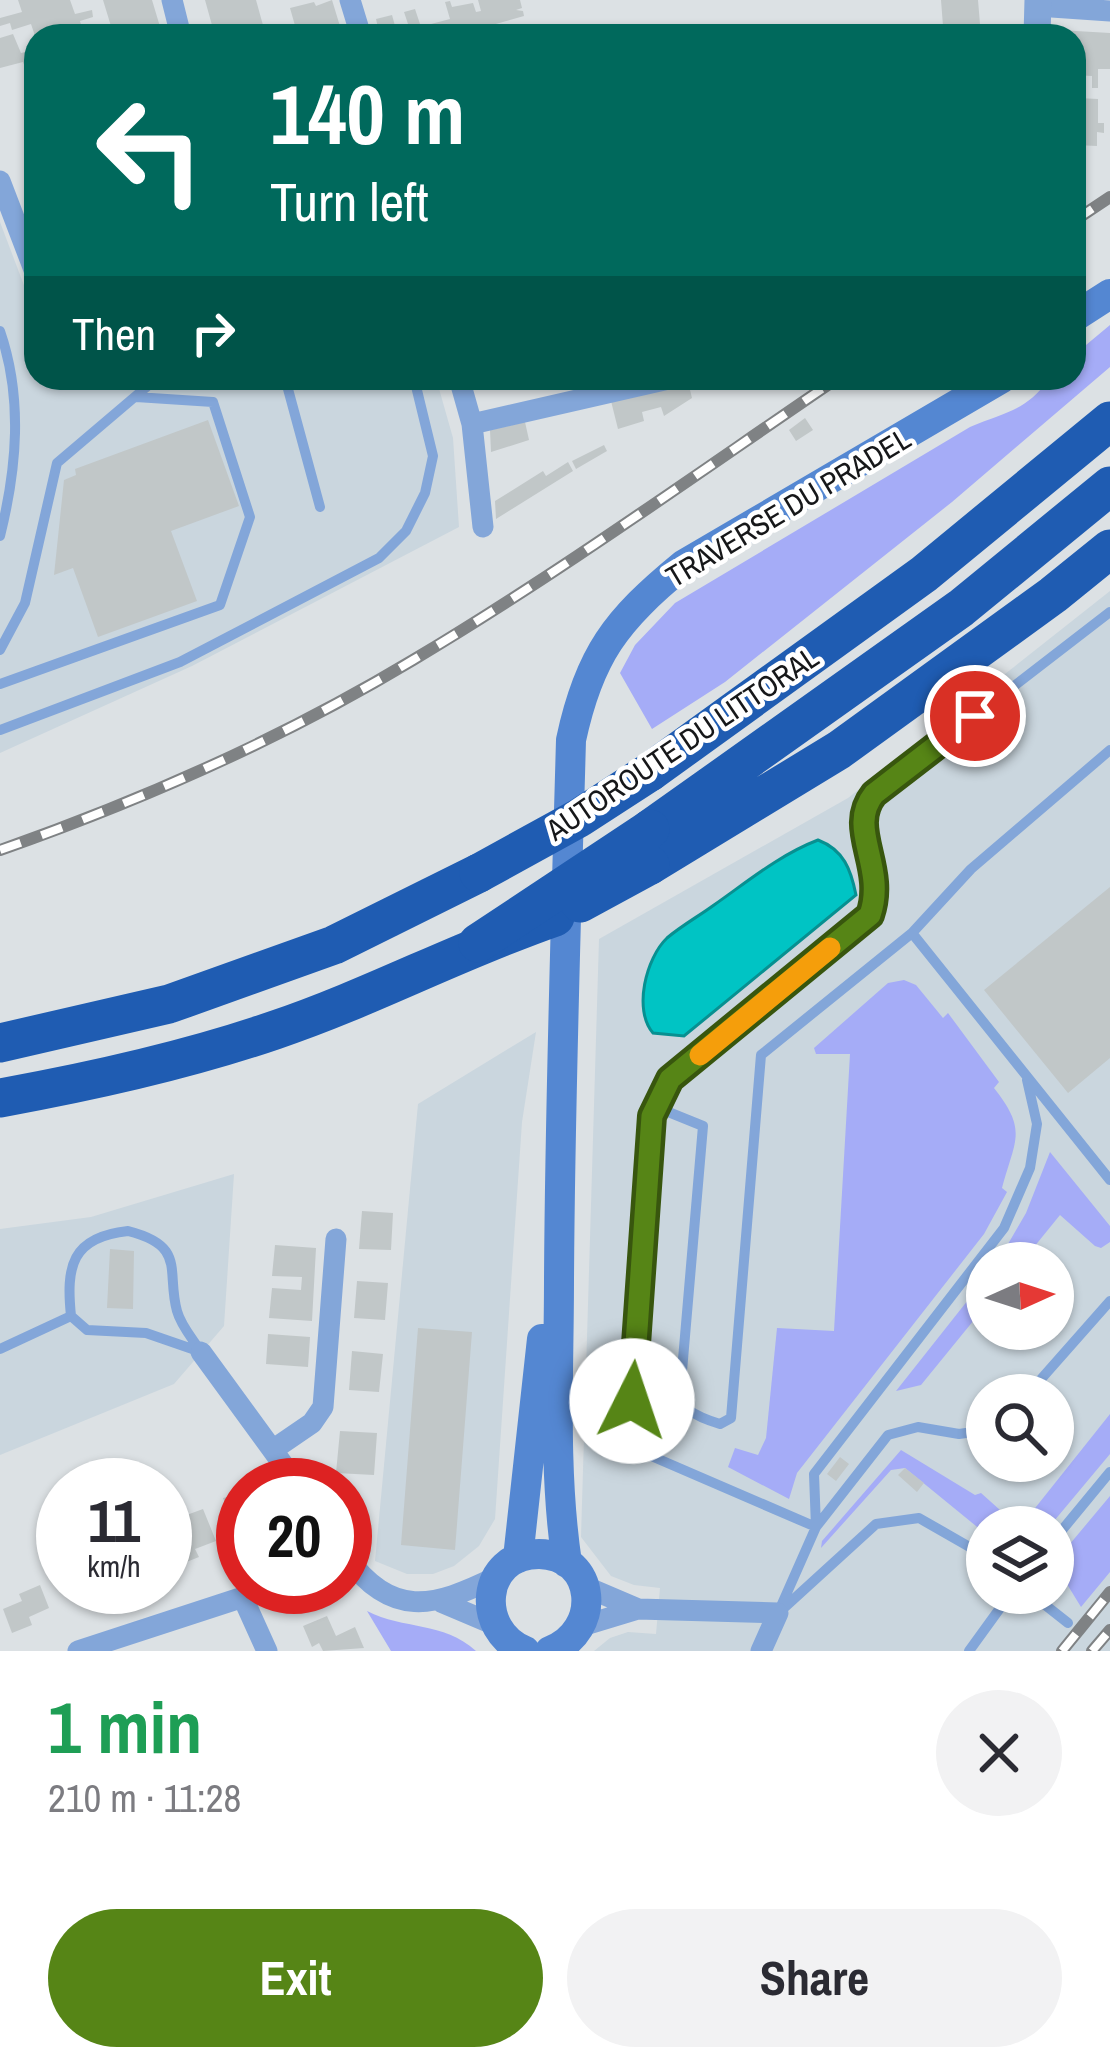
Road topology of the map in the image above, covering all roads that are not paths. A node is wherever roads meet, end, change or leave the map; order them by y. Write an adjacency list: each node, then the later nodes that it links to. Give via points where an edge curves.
1 (1038, 3): 2 (street)
2 (1110, 11)
3 (0, 181): 4 (street)
4 (24, 243)
5 (0, 331): 18 (lane, via 9,356 15,475)
6 (144, 390): 12 (lane)
7 (288, 390): 16 (lane)
8 (417, 390): 23 (lane, via 433,456 406,531 379,558 180,662)
9 (462, 390): 14 (street)
10 (621, 390): 14 (street)
11 (982, 390): 31 (main road, TRAVERSE DU PRADEL, via 683,565 607,641 582,688 571,740)
12 (136, 398): 21 (lane, via 57,463 25,603); 22 (lane, via 213,402 250,517 220,604)
13 (1110, 421): 27 (highway, AUTOROUTE DU LITTORAL, bridge, via 924,574 579,818 334,945 169,1004)
14 (472, 424): 17 (street)
15 (1110, 486): 25 (highway, AUTOROUTE DU LITTORAL)
16 (320, 507)
17 (483, 527)
18 (0, 536)
19 (1110, 549): 25 (highway, via 839,751)
20 (1110, 612): 30 (lane, via 874,794 862,825 876,875 870,915 670,1079)
21 (0, 650)
22 (0, 684)
23 (0, 730)
24 (1110, 749): 26 (lane, via 971,868)
25 (650, 847): 29 (highway, AUTOROUTE DU LITTORAL, bridge, via 478,944 279,1029 178,1061)
26 (912, 933): 28 (lane); 39 (lane, via 761,1055 731,1418 720,1424 695,1417)
27 (0, 1043)
28 (1026, 1076): 32 (lane); 46 (lane, via 1037,1124 1030,1168 1004,1228 814,1474)
29 (0, 1098)
30 (656, 1107): 39 (lane, via 703,1126 682,1371); 40 (lane)
31 (560, 1148): 48 (main road); 49 (main road, via 560,1516)
32 (1110, 1180)
33 (336, 1239): 42 (street, via 323,1407)
34 (1110, 1301): 38 (lane)
35 (71, 1316): 36 (lane); 37 (lane, via 87,1330 146,1333); 37 (lane, via 74,1259 100,1237 141,1235 175,1270 179,1317)
36 (3, 1343)
37 (201, 1352): 42 (street)
38 (1046, 1374)
39 (664, 1382): 40 (lane)
40 (632, 1401): 46 (lane, via 630,1424 643,1452)
41 (966, 1433): 46 (lane, via 918,1427 888,1435)
42 (274, 1449): 43 (street)
43 (280, 1458)
44 (1110, 1472): 45 (lane)
45 (1074, 1516)
46 (816, 1527): 54 (lane)
47 (966, 1546): 54 (lane, via 919,1518 876,1525)
48 (507, 1567): 49 (main road, via 552,1556); 51 (street); 59 (main road, via 489,1608)
49 (576, 1574): 53 (street); 60 (main road, via 588,1599)
50 (372, 1585): 51 (street, via 400,1599)
51 (441, 1602): 59 (street)
52 (216, 1607): 61 (street)
53 (638, 1610): 54 (street); 60 (street)
54 (778, 1613): 63 (street)
55 (250, 1614): 62 (street)
56 (996, 1614): 64 (lane)
57 (1057, 1614): 58 (lane)
58 (1068, 1623)
59 (512, 1643)
60 (566, 1643)
61 (78, 1651)
62 (267, 1651)
63 (761, 1651)
64 (969, 1651)

